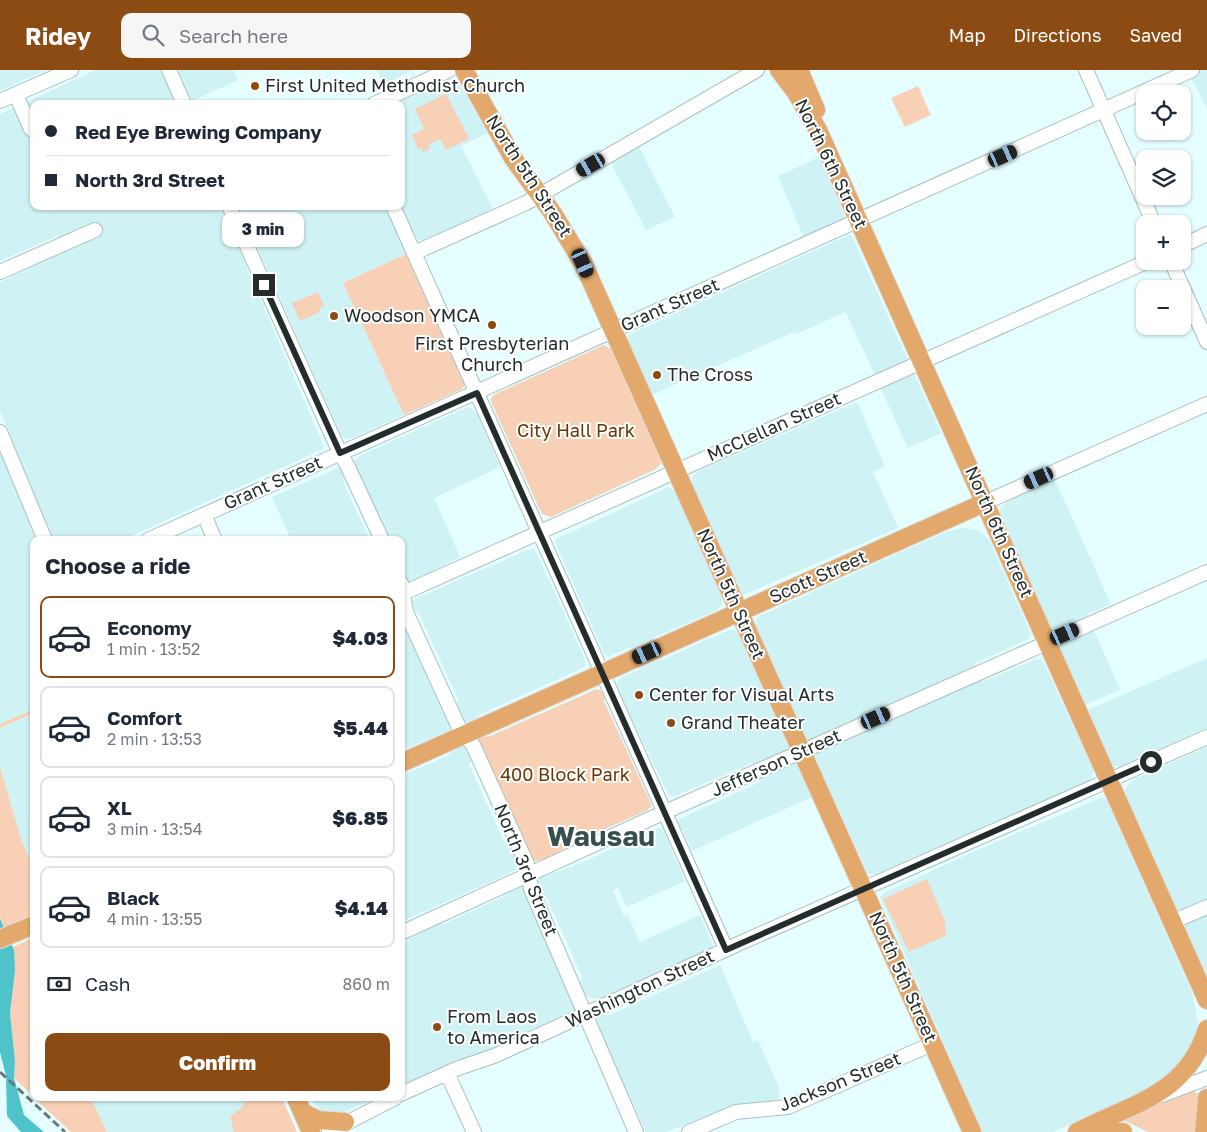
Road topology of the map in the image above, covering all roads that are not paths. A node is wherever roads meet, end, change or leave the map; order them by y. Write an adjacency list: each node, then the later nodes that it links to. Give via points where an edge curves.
1 (72, 70): 12 (street)
2 (169, 70): 13 (street)
3 (430, 70): 11 (street)
4 (449, 70): 11 (street)
5 (464, 70): 19 (main road, North 5th Street, via 513,158)
6 (757, 70): 19 (street)
7 (779, 70): 18 (main road, North 6th Street)
8 (799, 70): 18 (main road, via 816,107)
9 (1086, 70): 16 (street)
10 (1192, 70): 16 (street, Grant Street)
11 (410, 88): 14 (street)
12 (16, 94): 15 (street); 17 (street)
13 (182, 100)
14 (383, 100)
15 (0, 102)
16 (1104, 111): 22 (street); 23 (street, Grant Street)
17 (30, 127)
18 (818, 130): 23 (main road, North 6th Street)
19 (539, 195): 27 (street); 31 (main road, North 5th Street, via 576,250)
20 (231, 210): 37 (street)
21 (395, 210): 27 (street)
22 (1150, 215)
23 (859, 220): 31 (street, Grant Street); 33 (main road, North 6th Street)
24 (95, 230): 30 (street)
25 (1207, 234): 26 (street)
26 (1191, 242)
27 (414, 253): 34 (street)
28 (1136, 266): 33 (street, McClellan Street)
29 (1175, 270): 32 (street)
30 (0, 272)
31 (614, 330): 34 (street, Grant Street); 38 (main road, North 5th Street)
32 (1207, 342)
33 (922, 362): 38 (street, McClellan Street); 39 (main road, North 6th Street)
34 (477, 393): 37 (street, Grant Street); 41 (street)
35 (1207, 404): 39 (street, Scott Street)
36 (0, 432): 42 (street)
37 (340, 453): 40 (street, Grant Street); 45 (street)
38 (676, 471): 41 (street, McClellan Street); 49 (main road, North 5th Street)
39 (986, 502): 49 (main road, Scott Street); 50 (main road, North 6th Street)
40 (204, 515): 43 (street, Grant Street); 44 (street)
41 (540, 532): 47 (street, McClellan Street); 51 (street)
42 (43, 536)
43 (157, 536)
44 (213, 536)
45 (380, 536)
46 (1207, 572): 50 (street, Jefferson Street)
47 (405, 589)
48 (405, 606): 52 (street, North 3rd Street)
49 (739, 612): 51 (main road, Scott Street); 54 (main road, North 5th Street)
50 (1047, 642): 54 (street, Jefferson Street); 56 (main road, North 6th Street)
51 (602, 673): 52 (main road, Scott Street); 57 (street)
52 (463, 735): 55 (main road, Scott Street); 58 (street, North 3rd Street, via 473,745)
53 (1207, 737): 56 (street, Washington Street)
54 (802, 752): 57 (street, Jefferson Street); 59 (main road, North 5th Street)
55 (405, 761)
56 (1110, 781): 59 (street, Washington Street); 61 (main road, North 6th Street)
57 (665, 812): 58 (street, Jefferson Street); 65 (street)
58 (530, 873): 63 (street, Jefferson Street); 67 (street, North 3rd Street, via 531,889)
59 (864, 890): 65 (street, Washington Street); 69 (main road, North 5th Street)
60 (1207, 907): 61 (street)
61 (1172, 922): 66 (main road, North 6th Street)
62 (30, 927): 64 (main road)
63 (405, 931)
64 (0, 940)
65 (726, 950): 67 (street, Washington Street)
66 (1207, 1000)
67 (587, 1014): 70 (street, Washington Street, via 494,1056); 81 (street, North 3rd Street, via 590,1028)
68 (1207, 1029): 74 (main road, via 1187,1069)
69 (932, 1044): 82 (street, Jackson Street, via 794,1105 774,1110 736,1112); 83 (main road, North 5th Street)
70 (447, 1073): 72 (street, Washington Street); 80 (street)
71 (1207, 1078): 74 (street)
72 (407, 1092)
73 (1207, 1098): 87 (main road)
74 (1146, 1100): 84 (main road)
75 (389, 1101): 77 (street)
76 (299, 1105): 77 (main road, via 318,1120); 78 (main road)
77 (345, 1122): 79 (street)
78 (311, 1132)
79 (329, 1132)
80 (474, 1132)
81 (636, 1132)
82 (689, 1132)
83 (972, 1132)
84 (1077, 1132)
85 (1099, 1132): 86 (main road)
86 (1123, 1132)
87 (1204, 1132)

